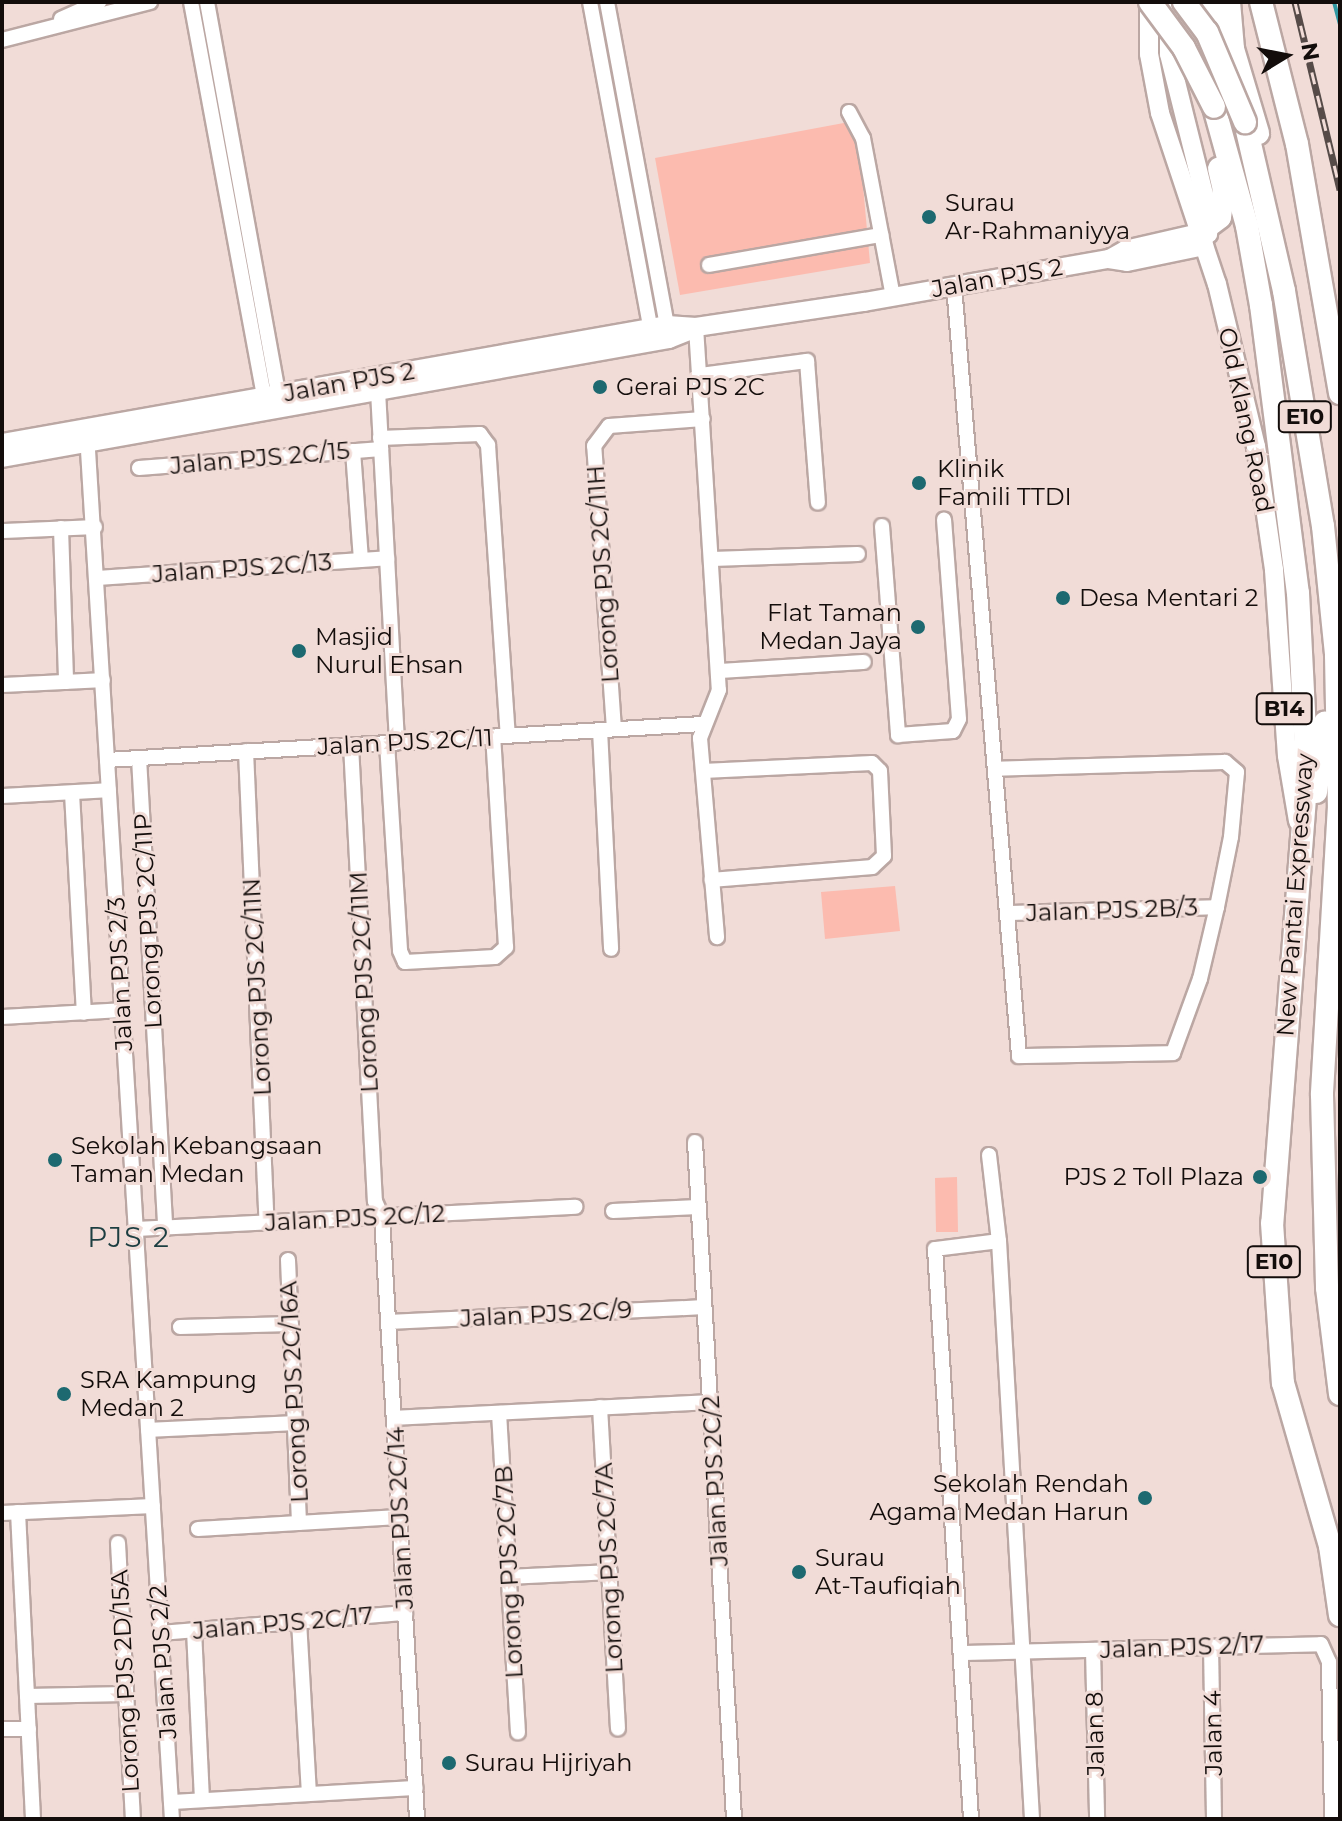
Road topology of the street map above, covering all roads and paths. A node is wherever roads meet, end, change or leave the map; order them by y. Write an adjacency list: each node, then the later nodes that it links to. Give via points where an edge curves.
1 (99, 2): 13 (street)
2 (150, 2): 13 (street)
3 (191, 2): 16 (street)
4 (207, 2): 16 (street)
5 (590, 2): 23 (street)
6 (607, 2): 23 (street)
7 (1150, 2): 18 (main road, Old Klang Road / B14, via 1149,54 1160,113); 65 (highway, New Pantai Expressway / E10, bridge, via 1184,48 1214,107 1247,226 1298,593 1307,772)
8 (1169, 2): 18 (main road, Old Klang Road / B14, via 1175,91)
9 (1184, 2): 89 (highway, New Pantai Expressway / E10, bridge, via 1207,32 1245,122 1264,191 1323,526 1336,655 1339,806 1322,1095 1323,1188)
10 (1210, 2): 18 (highway, via 1200,76 1224,190 1220,217); 65 (highway, via 1218,70 1300,445 1320,593 1325,727 1321,771)
11 (1229, 2): 45 (highway, via 1233,49 1284,228)
12 (1261, 2): 26 (highway, via 1297,144)
13 (54, 24): 14 (street)
14 (2, 40)
15 (849, 112): 17 (street, via 863,138)
16 (232, 184): 27 (street)
17 (881, 235): 19 (street); 21 (street)
18 (1204, 235): 20 (main road, Jalan PJS 2, via 1125,250 1109,259); 65 (main road, Old Klang Road / B14, via 1256,446 1274,570 1287,756)
19 (709, 265)
20 (954, 286): 21 (main road, Jalan PJS 2); 60 (street, via 972,550)
21 (893, 297): 22 (main road, Jalan PJS 2)
22 (696, 327): 23 (main road, Jalan PJS 2); 24 (street)
23 (660, 334): 25 (main road, Jalan PJS 2); 27 (main road, Jalan PJS 2)
24 (700, 375): 28 (street); 35 (street, via 807,361)
25 (378, 391): 27 (main road, Jalan PJS 2); 31 (street)
26 (1340, 393)
27 (272, 402): 29 (main road, Jalan PJS 2)
28 (703, 419): 43 (street); 53 (street, Lorong PJS 2C/11H, via 609,426 594,446)
29 (87, 435): 30 (main road, Jalan PJS 2); 33 (main road); 38 (street, Jalan PJS 2/3)
30 (2, 443)
31 (380, 444): 32 (street, Jalan PJS 2C/15); 42 (street); 54 (street, Jalan PJS 2C/15, via 480,434 488,445)
32 (353, 451): 34 (street, Jalan PJS 2C/15); 44 (street)
33 (2, 458)
34 (139, 468)
35 (818, 503)
36 (944, 520): 37 (street, via 959,719 953,731 898,735)
37 (882, 526)
38 (95, 527): 39 (street); 46 (street, Jalan PJS 2/3)
39 (61, 528): 40 (street); 50 (street)
40 (2, 531)
41 (858, 554): 43 (street)
42 (387, 558): 44 (street, Jalan PJS 2C/13); 55 (street)
43 (712, 559): 48 (street)
44 (361, 560): 46 (street, Jalan PJS 2C/13)
45 (1340, 563)
46 (97, 578): 49 (street, Jalan PJS 2/3)
47 (864, 662): 48 (street)
48 (719, 671): 52 (street, via 715,708)
49 (103, 680): 50 (street); 59 (street, Jalan PJS 2/3)
50 (66, 682): 51 (street)
51 (2, 685)
52 (703, 724): 53 (street, Jalan PJS 2C/11); 61 (street)
53 (607, 729): 54 (street, Jalan PJS 2C/11); 70 (street, Lorong PJS 2C/11H)
54 (500, 736): 55 (street, Jalan PJS 2C/11); 55 (street, via 506,947 495,957 405,962 400,951)
55 (392, 742): 56 (street, Jalan PJS 2C/11)
56 (351, 745): 57 (street, Jalan PJS 2C/11); 79 (street, Lorong PJS 2C/11M, via 375,1201)
57 (246, 751): 58 (street, Jalan PJS 2C/11); 80 (street, Lorong PJS 2C/11N)
58 (139, 758): 59 (street, Jalan PJS 2C/11); 81 (street, Lorong PJS 2C/11P)
59 (107, 760): 62 (street, Jalan PJS 2/3)
60 (995, 769): 67 (street, via 1225,762 1237,772 1239,784); 68 (street)
61 (703, 771): 66 (street); 66 (street, via 872,763 880,771 884,856 872,867)
62 (109, 790): 63 (street); 71 (street, Jalan PJS 2/3)
63 (72, 793): 64 (street); 72 (street)
64 (2, 796)
65 (1302, 848): 106 (highway, New Pantai Expressway / E10, via 1273,1191 1275,1286 1283,1383 1330,1546)
66 (712, 880): 69 (street)
67 (1217, 907): 68 (street, Jalan PJS 2B/3); 68 (street, via 1200,979 1173,1053 1019,1056)
68 (1008, 913)
69 (717, 937)
70 (611, 949)
71 (123, 1010): 72 (street); 82 (street, Jalan PJS 2/3)
72 (84, 1013): 73 (street)
73 (2, 1017)
74 (695, 1142): 77 (street, Jalan PJS 2C/2)
75 (989, 1155): 83 (street)
76 (575, 1207): 79 (street, Jalan PJS 2C/12)
77 (698, 1207): 78 (street); 85 (street, Jalan PJS 2C/2)
78 (613, 1211)
79 (382, 1217): 80 (street, Jalan PJS 2C/12); 86 (street, Jalan PJS 2C/14)
80 (267, 1223): 81 (street, Jalan PJS 2C/12)
81 (165, 1228): 82 (street, Jalan PJS 2C/12)
82 (136, 1229): 95 (street, Jalan PJS 2/3)
83 (999, 1241): 112 (street); 113 (street, via 935,1249)
84 (288, 1260): 87 (street, Lorong PJS 2C/16A)
85 (704, 1307): 86 (street, Jalan PJS 2C/9); 90 (street, Jalan PJS 2C/2)
86 (388, 1322): 93 (street, Jalan PJS 2C/14)
87 (291, 1324): 88 (street); 94 (street, Lorong PJS 2C/16A)
88 (180, 1327)
89 (1340, 1394)
90 (710, 1402): 91 (street); 128 (street, Jalan PJS 2C/2)
91 (600, 1407): 92 (street); 103 (street, Lorong PJS 2C/7A)
92 (499, 1413): 93 (street); 104 (street, Lorong PJS 2C/7B)
93 (394, 1418): 99 (street, Jalan PJS 2C/14)
94 (295, 1423): 95 (street); 100 (street, Lorong PJS 2C/16A)
95 (148, 1430): 96 (street, Jalan PJS 2/3)
96 (153, 1506): 97 (street); 109 (street, Jalan PJS 2/2)
97 (18, 1512): 98 (street); 115 (street)
98 (2, 1513)
99 (399, 1517): 100 (street); 105 (street, Jalan PJS 2C/14)
100 (299, 1523): 101 (street)
101 (198, 1529)
102 (118, 1543): 114 (street, Lorong PJS 2D/15A)
103 (610, 1572): 104 (street); 116 (street, Lorong PJS 2C/7A)
104 (509, 1577): 119 (street, Lorong PJS 2C/7B)
105 (405, 1613): 107 (street, Jalan PJS 2C/17); 120 (street, Jalan PJS 2C/14)
106 (1340, 1615)
107 (299, 1621): 108 (street, Jalan PJS 2C/17); 121 (street)
108 (194, 1630): 109 (street, Jalan PJS 2C/17); 122 (street)
109 (161, 1633): 123 (street, Jalan PJS 2/2)
110 (1211, 1646): 111 (street, Jalan PJS 2/17); 132 (street, Jalan 4); 133 (street, Jalan PJS 2/17, via 1315,1642 1326,1649)
111 (1093, 1650): 112 (street, Jalan PJS 2/17); 131 (street, Jalan 8)
112 (1023, 1652): 113 (street, Jalan PJS 2/17); 130 (street)
113 (964, 1653): 129 (street)
114 (126, 1694): 115 (street); 125 (street, Lorong PJS 2D/15A)
115 (27, 1696): 118 (street)
116 (618, 1728)
117 (2, 1729): 118 (street)
118 (29, 1729): 124 (street)
119 (518, 1732)
120 (416, 1788): 121 (street); 127 (street, Jalan PJS 2C/14)
121 (309, 1793): 122 (street)
122 (202, 1800): 123 (street)
123 (171, 1802): 126 (street, Jalan PJS 2/2)
124 (33, 1819)
125 (133, 1819)
126 (172, 1819)
127 (417, 1819)
128 (734, 1819)
129 (971, 1819)
130 (1032, 1819)
131 (1097, 1819)
132 (1214, 1819)
133 (1332, 1819)

